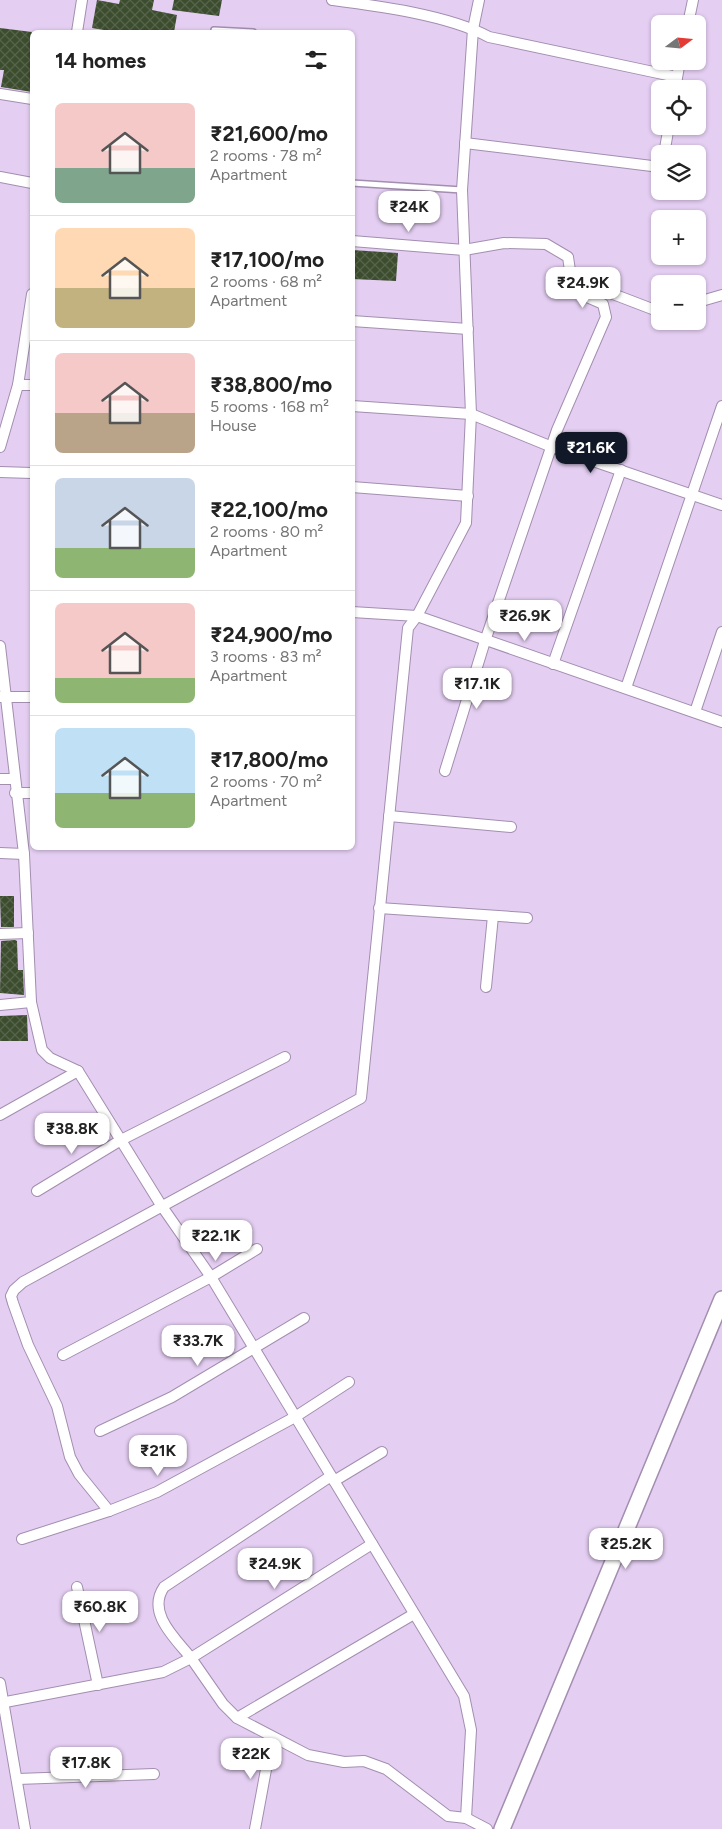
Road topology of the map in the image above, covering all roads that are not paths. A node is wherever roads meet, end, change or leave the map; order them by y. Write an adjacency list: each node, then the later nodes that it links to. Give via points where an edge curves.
1 (82, 0): 9 (street)
2 (332, 0): 6 (street)
3 (402, 0): 6 (street)
4 (478, 0): 8 (street)
5 (692, 0): 7 (street)
6 (400, 11): 8 (street)
7 (690, 15)
8 (473, 29): 11 (street, via 489,38); 15 (street)
9 (77, 30)
10 (678, 70): 11 (street)
11 (677, 77): 12 (street)
12 (676, 80)
13 (0, 94): 14 (street)
14 (30, 99)
15 (465, 143): 16 (street); 20 (street)
16 (651, 166)
17 (0, 177): 18 (street)
18 (30, 183)
19 (355, 183): 20 (lane)
20 (462, 190): 22 (street)
21 (355, 241): 22 (street)
22 (464, 250): 23 (street, via 504,243 546,244 568,257); 29 (street)
23 (573, 291): 26 (street, via 578,281); 36 (street, via 603,304 606,317)
24 (722, 294): 25 (street)
25 (706, 299)
26 (651, 309)
27 (30, 310): 30 (street)
28 (355, 321): 29 (street)
29 (468, 329): 34 (street)
30 (18, 384): 31 (street); 35 (street)
31 (30, 386)
32 (355, 406): 34 (street)
33 (722, 406): 41 (street)
34 (471, 414): 36 (street); 42 (street)
35 (0, 447)
36 (552, 447): 37 (street); 47 (street)
37 (621, 470): 41 (street); 49 (street)
38 (0, 472): 39 (street)
39 (30, 473)
40 (355, 487): 42 (street)
41 (693, 495): 43 (street); 50 (street)
42 (468, 496): 45 (street, via 466,524)
43 (722, 505)
44 (355, 612): 45 (street)
45 (417, 616): 47 (street); 60 (street, via 408,628)
46 (722, 632): 53 (street)
47 (485, 641): 49 (street); 55 (street)
48 (0, 646): 51 (street)
49 (553, 664): 50 (street)
50 (626, 688): 53 (street)
51 (2, 697): 52 (street); 56 (street)
52 (30, 697)
53 (695, 712): 54 (street)
54 (722, 722)
55 (445, 771)
56 (14, 779): 57 (street); 58 (street)
57 (0, 780)
58 (15, 793): 59 (street); 63 (street)
59 (30, 793)
60 (388, 816): 61 (street); 64 (street)
61 (511, 827)
62 (0, 853): 63 (street)
63 (24, 854): 67 (street)
64 (379, 908): 65 (street); 77 (street, via 362,1098)
65 (493, 916): 66 (street); 69 (street)
66 (527, 918)
67 (28, 933): 68 (street); 70 (street)
68 (0, 934)
69 (486, 987)
70 (31, 1002): 71 (street); 73 (street, via 42,1050 50,1058)
71 (0, 1005)
72 (285, 1057): 75 (street)
73 (78, 1071): 74 (street); 75 (street)
74 (0, 1115)
75 (121, 1140): 76 (street); 77 (street)
76 (37, 1191)
77 (161, 1205): 79 (street); 89 (street, via 23,1282 11,1296 28,1345 57,1406 70,1457 78,1474)
78 (257, 1249): 79 (street)
79 (211, 1277): 82 (street); 83 (street)
80 (722, 1299): 106 (main road)
81 (304, 1318): 82 (street)
82 (253, 1348): 85 (street); 86 (street, via 172,1397)
83 (63, 1355)
84 (349, 1382): 85 (street)
85 (295, 1417): 88 (street); 89 (street, via 157,1492)
86 (100, 1432)
87 (382, 1452): 88 (street)
88 (332, 1479): 91 (street); 94 (street, via 164,1587 159,1594 160,1615)
89 (109, 1511): 90 (street)
90 (22, 1539)
91 (372, 1544): 93 (street); 94 (street)
92 (77, 1587): 96 (street)
93 (414, 1614): 98 (street); 102 (street, via 464,1696 472,1730)
94 (191, 1658): 96 (street, via 163,1672); 98 (street, via 223,1704)
95 (0, 1683): 97 (street)
96 (98, 1685): 97 (street)
97 (2, 1702): 101 (street)
98 (237, 1718): 99 (street)
99 (272, 1737): 102 (street, via 308,1755 344,1762 364,1761 386,1769 448,1816); 104 (street)
100 (154, 1774): 101 (street)
101 (18, 1779): 103 (street)
102 (466, 1818): 105 (street)
103 (25, 1829)
104 (255, 1829)
105 (486, 1829)
106 (502, 1829)

